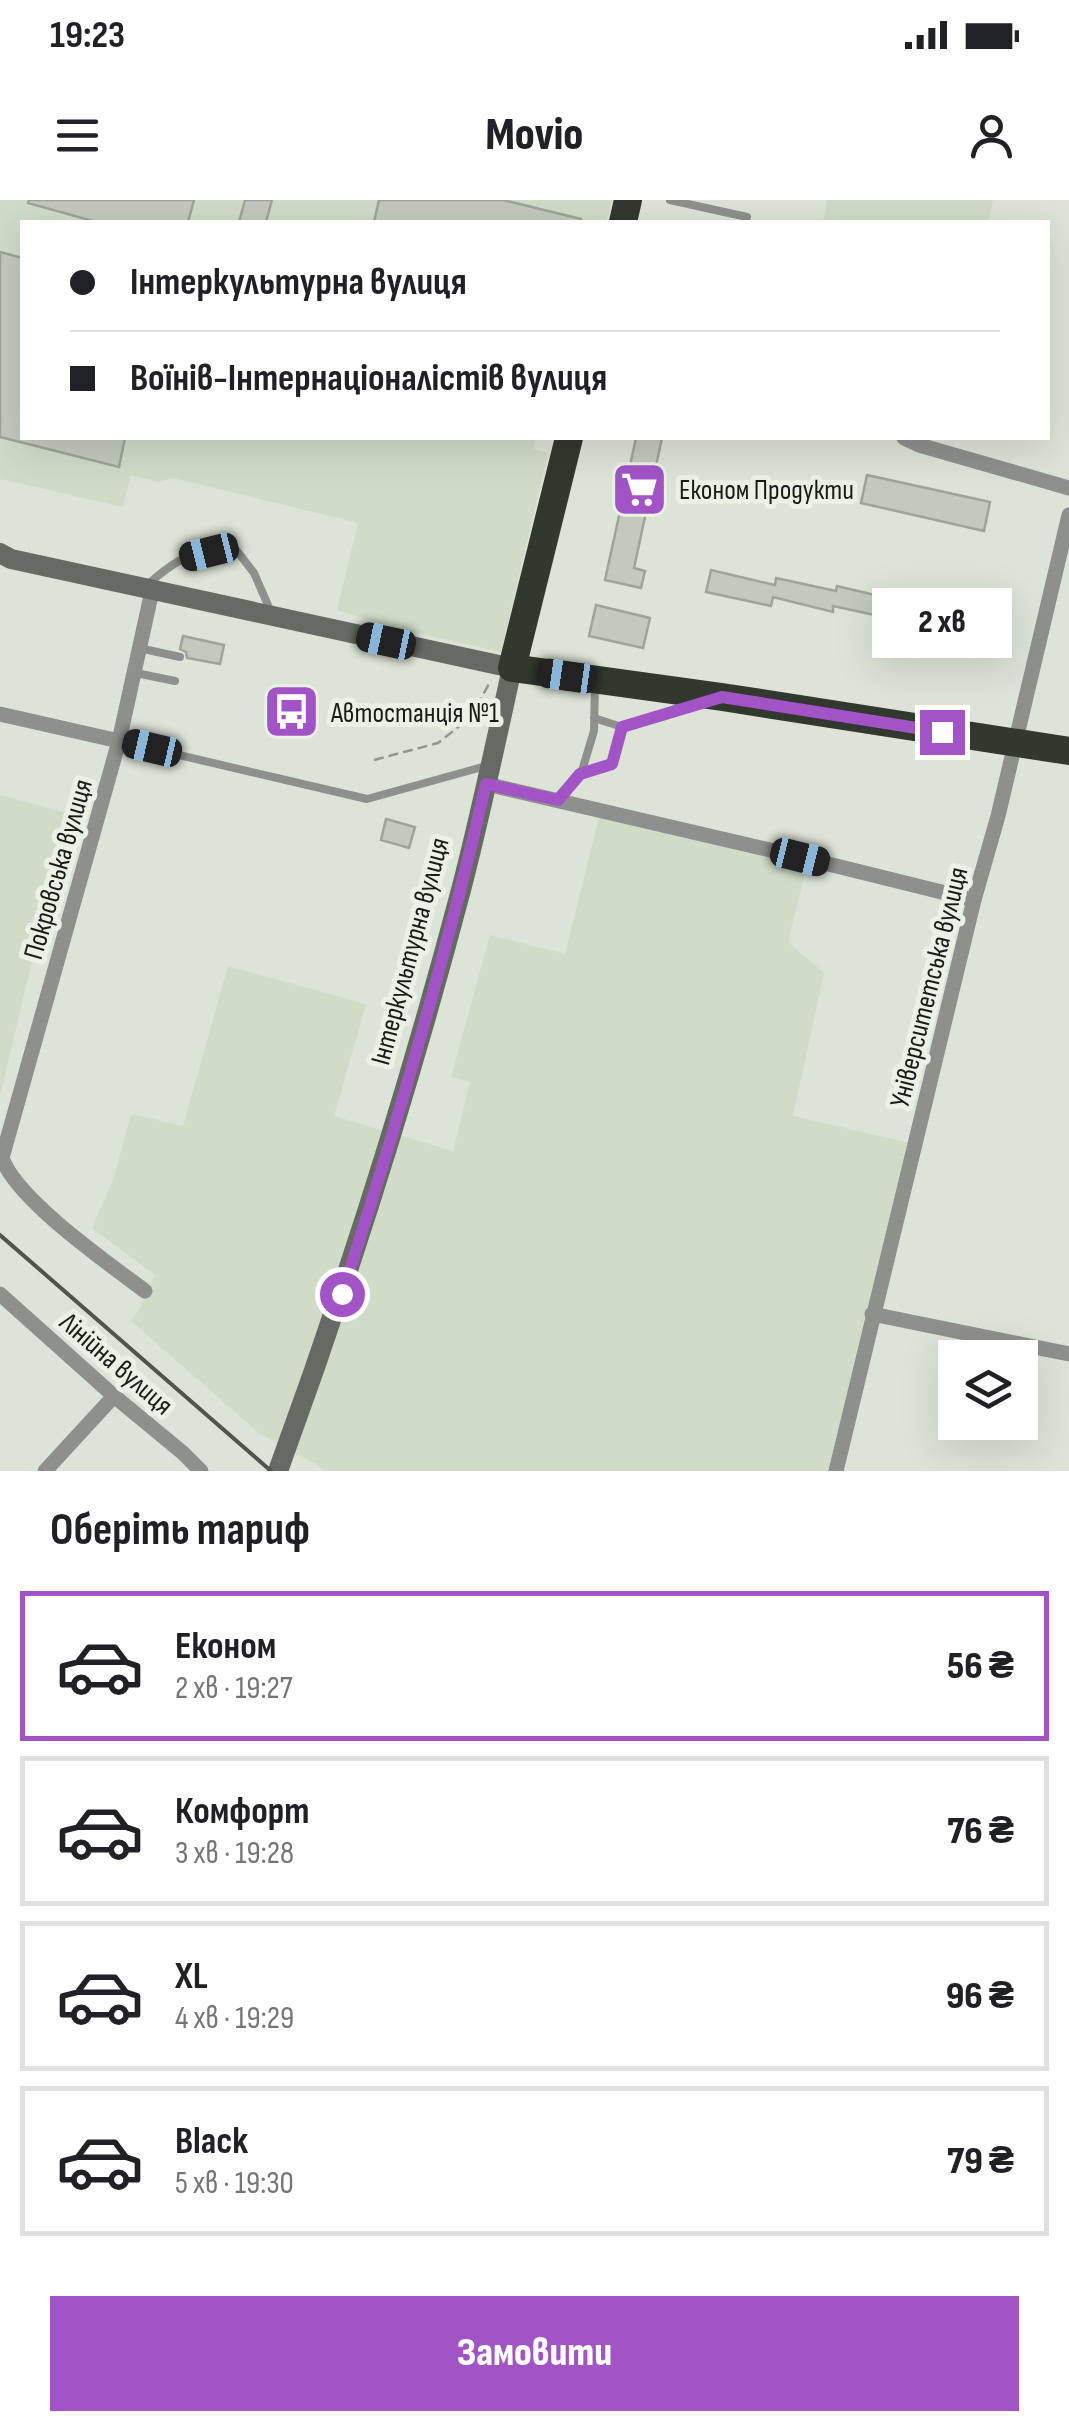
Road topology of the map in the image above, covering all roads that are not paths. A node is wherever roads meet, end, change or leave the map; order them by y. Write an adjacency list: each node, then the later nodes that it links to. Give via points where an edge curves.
1 (670, 200): 2 (lane)
2 (747, 217)
3 (568, 440): 12 (highway, Інтеркультурна вулиця)
4 (909, 440): 5 (street)
5 (1069, 488)
6 (1069, 515): 21 (street, Університетська вулиця)
7 (0, 552): 8 (main road)
8 (147, 590): 9 (main road); 9 (lane, via 176,560 237,551); 10 (street, Покровська вулиця)
9 (272, 616): 12 (main road)
10 (139, 648): 11 (lane); 13 (street, Покровська вулиця)
11 (180, 658)
12 (506, 666): 14 (highway); 24 (main road, Інтеркультурна вулиця)
13 (134, 672): 15 (lane); 20 (street, Покровська вулиця)
14 (594, 680): 16 (highway); 18 (lane)
15 (175, 681)
16 (722, 697): 19 (lane); 21 (highway)
17 (0, 714): 20 (street)
18 (594, 718): 19 (lane); 23 (lane)
19 (622, 727): 23 (lane, via 612,764)
20 (119, 741): 24 (lane, via 366,799); 27 (street, Покровська вулиця)
21 (1015, 744): 22 (highway); 26 (street, Університетська вулиця)
22 (1069, 751)
23 (580, 774): 25 (lane)
24 (488, 775): 25 (street); 35 (main road, Інтеркультурна вулиця, via 378,1182)
25 (558, 800): 26 (street)
26 (974, 900): 30 (street, Університетська вулиця)
27 (2, 1158): 28 (street, via 62,1226)
28 (145, 1291)
29 (0, 1294): 32 (street, Лінійна вулиця)
30 (872, 1314): 31 (street); 36 (street, Університетська вулиця)
31 (1069, 1354)
32 (114, 1396): 33 (street); 34 (street, Лінійна вулиця)
33 (45, 1471)
34 (200, 1471)
35 (278, 1471)
36 (836, 1471)

